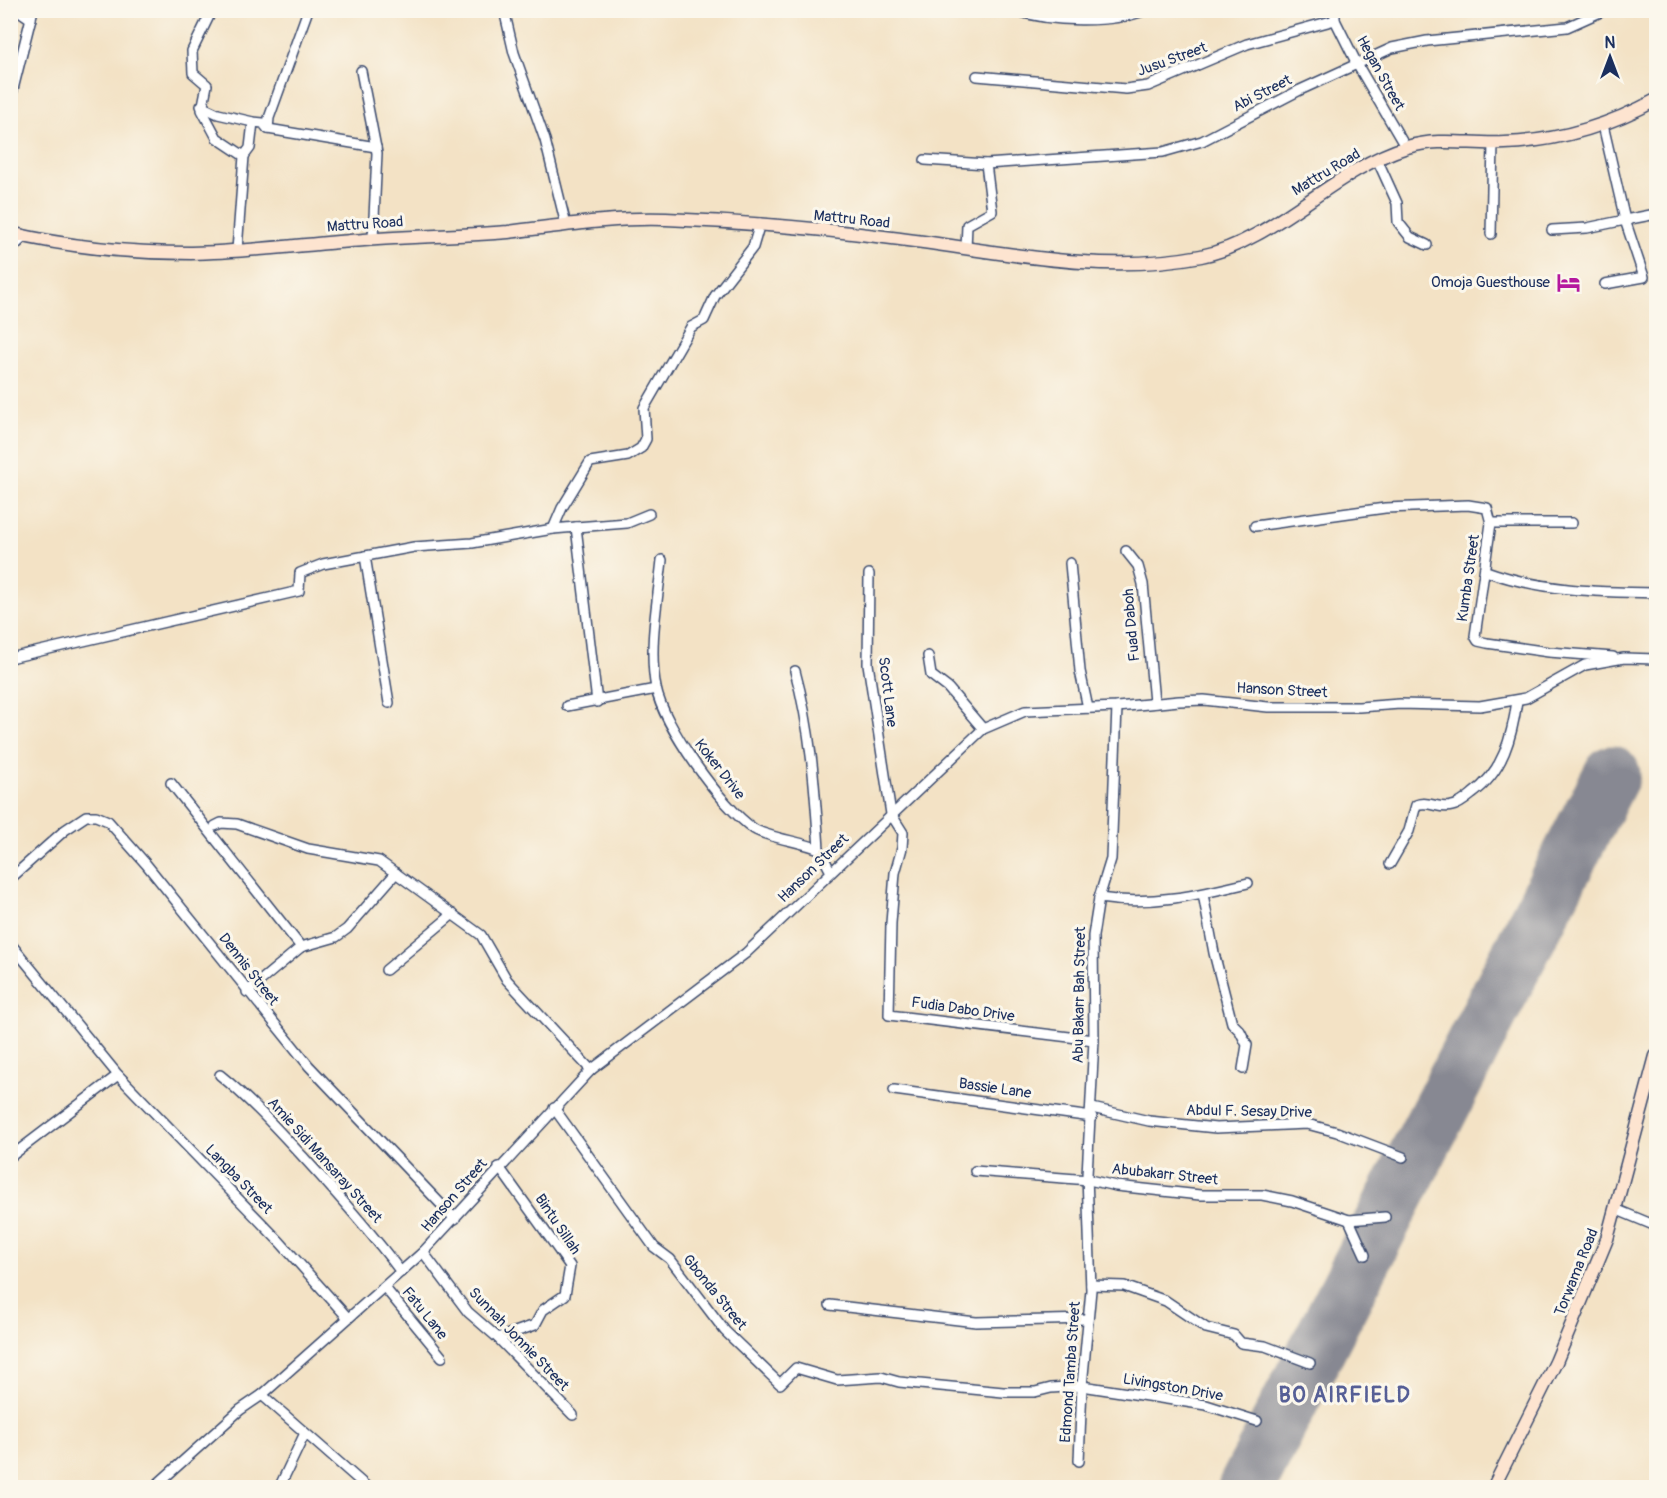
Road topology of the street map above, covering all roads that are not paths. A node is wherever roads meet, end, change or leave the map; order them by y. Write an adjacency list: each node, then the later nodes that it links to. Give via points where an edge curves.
1 (18, 10): 8 (street)
2 (212, 10): 16 (street, via 192,51 193,73 207,85)
3 (308, 10): 19 (street)
4 (504, 10): 30 (street, via 545,140)
5 (1014, 10): 9 (street, via 1041,16)
6 (1146, 10): 9 (street)
7 (1605, 10): 11 (street, Abi Street, via 1567,27 1427,41 1392,48)
8 (32, 15): 15 (street)
9 (1104, 15)
10 (1335, 15): 11 (street, Hegan Street); 13 (street, Jusu Street, via 1247,44 1148,86 1126,89)
11 (1357, 64): 22 (street, Hegan Street); 26 (street, Abi Street, via 1202,141 1163,152)
12 (361, 71): 21 (street)
13 (977, 76)
14 (1656, 100): 18 (main road, Mattru Road)
15 (10, 101)
16 (201, 106): 17 (street); 23 (street, via 217,138)
17 (253, 122): 19 (street, via 263,123); 23 (street, via 250,148)
18 (1603, 125): 20 (main road, Mattru Road, via 1539,139); 28 (street)
19 (268, 129): 21 (street)
20 (1493, 143): 22 (main road, Mattru Road, via 1446,140); 33 (street)
21 (376, 147): 35 (street)
22 (1406, 147): 24 (main road, Mattru Road)
23 (244, 156): 39 (street)
24 (1377, 159): 36 (street, via 1397,203 1398,222 1410,237); 37 (main road, Mattru Road, via 1252,236 1206,255 1112,263)
25 (925, 160): 26 (street, Abi Street)
26 (986, 164): 37 (street, via 992,212 967,225)
27 (1656, 214): 28 (street)
28 (1625, 220): 31 (street); 40 (street, via 1644,278)
29 (760, 224): 30 (main road, Mattru Road, via 661,219); 37 (main road, Mattru Road); 46 (street, via 753,248 714,296 704,320 691,327 644,408 646,439 641,448 628,456 590,462)
30 (566, 225): 35 (main road, Mattru Road)
31 (1552, 230)
32 (10, 233): 34 (main road, Mattru Road)
33 (1491, 234)
34 (26, 236): 38 (street); 39 (main road, Mattru Road, via 154,253)
35 (373, 239): 39 (main road, Mattru Road)
36 (1427, 245)
37 (966, 249)
38 (10, 250)
39 (237, 250)
40 (1605, 284)
41 (649, 514): 45 (street, via 627,523)
42 (1491, 523): 43 (street, Kumba Street); 44 (street, via 1487,508 1468,505 1385,508); 51 (street, Kumba Street)
43 (1572, 523)
44 (1255, 526)
45 (576, 527): 46 (street); 60 (street)
46 (553, 529): 48 (street)
47 (1126, 551): 61 (street, Fuad Daboh, via 1138,566 1143,584)
48 (365, 556): 55 (street, via 300,573 299,591); 63 (street)
49 (662, 560): 59 (street, Koker Drive, via 654,651)
50 (1070, 563): 66 (street, via 1080,671)
51 (1486, 571): 53 (street, via 1515,581 1577,591); 56 (street, Kumba Street, via 1476,616 1478,641)
52 (869, 574): 69 (street, Scott Lane, via 868,664)
53 (1656, 593)
54 (928, 656): 67 (street, via 931,675 948,688)
55 (10, 658)
56 (1624, 658): 57 (street, Hanson Street); 62 (street, Hanson Street, via 1585,666)
57 (1656, 659)
58 (795, 671): 71 (street, via 804,702)
59 (656, 689): 60 (street); 71 (street, Koker Drive, via 683,747 732,809 755,830)
60 (597, 702): 64 (street)
61 (1154, 702): 62 (street, Hanson Street, via 1204,700 1268,707 1359,707); 65 (street, Hanson Street)
62 (1516, 702): 72 (street, via 1514,722 1497,769 1483,786 1455,806 1427,802 1416,805 1409,831)
63 (389, 703)
64 (567, 706)
65 (1117, 707): 66 (street, Hanson Street); 78 (street, Abu Bakarr Bah Street, via 1111,859)
66 (1088, 708): 67 (street, Hanson Street, via 1025,711)
67 (983, 729): 69 (street, Hanson Street)
68 (171, 783): 81 (street)
69 (891, 814): 73 (street, Hanson Street); 84 (street, Fudia Dabo Drive, via 903,833 891,923 889,1015)
70 (215, 826): 74 (street, via 237,824 308,849 379,861)
71 (819, 849): 73 (street)
72 (1390, 864)
73 (831, 872): 87 (street, Hanson Street, via 746,953)
74 (396, 873): 79 (street); 81 (street, via 342,933)
75 (10, 879): 83 (street, Dennis Street, via 64,830 86,816 108,821)
76 (1248, 883): 77 (street)
77 (1203, 894): 78 (street, via 1125,902); 86 (street, via 1232,1023 1247,1045)
78 (1099, 898): 84 (street, Abu Bakarr Bah Street, via 1092,963)
79 (453, 914): 82 (street); 87 (street, via 481,935 507,980)
80 (10, 943): 88 (street, Langba Street)
81 (301, 947): 83 (street)
82 (386, 970)
83 (247, 992): 100 (street, Dennis Street, via 309,1066)
84 (1094, 1040): 92 (street, Abu Bakarr Bah Street)
85 (1656, 1056): 98 (main road, Torwama Road)
86 (1243, 1069)
87 (591, 1070): 91 (street, Hanson Street)
88 (118, 1075): 93 (street); 109 (street, Langba Street)
89 (220, 1075): 105 (street, Amie Sidi Mansaray Street, via 245,1095 358,1217)
90 (894, 1089): 92 (street, Bassie Lane)
91 (554, 1108): 95 (street, Hanson Street); 114 (street, Gbonda Street, via 654,1247 670,1259 725,1331 780,1384 796,1368 837,1380 881,1377 1003,1392)
92 (1092, 1113): 94 (street, Abdul F. Sesay Drive, via 1216,1128 1307,1124); 97 (street, Abu Bakarr Bah Street)
93 (10, 1157)
94 (1403, 1157)
95 (499, 1167): 100 (street, Hanson Street); 111 (street, Bintu Sillah, via 570,1266 565,1295 543,1310 535,1325)
96 (975, 1171): 97 (street, Abubakarr Street)
97 (1089, 1180): 101 (street, Abubakarr Street, via 1200,1195 1262,1196 1292,1201); 106 (street, Abu Bakarr Bah Street)
98 (1615, 1209): 102 (street); 123 (main road, Torwama Road, via 1607,1239 1556,1362)
99 (1385, 1216): 101 (street)
100 (455, 1219): 103 (street, Hanson Street)
101 (1349, 1220): 104 (street)
102 (1656, 1226)
103 (423, 1252): 105 (street, Hanson Street); 111 (street, Sunnah Jonnie Street, via 468,1312)
104 (1365, 1255)
105 (401, 1272): 107 (street, Hanson Street)
106 (1091, 1285): 110 (street, Edmond Tamba Street); 113 (street, via 1126,1286 1166,1301 1206,1328 1234,1335 1241,1343 1265,1346)
107 (385, 1288): 109 (street, Hanson Street); 112 (street, Fatu Lane)
108 (830, 1305): 110 (street, via 976,1322)
109 (348, 1318): 115 (street, Hanson Street)
110 (1088, 1319): 114 (street, Edmond Tamba Street)
111 (498, 1338): 116 (street, Sunnah Jonnie Street)
112 (441, 1357)
113 (1310, 1362)
114 (1082, 1386): 117 (street, Livingston Drive, via 1206,1405); 119 (street, Edmond Tamba Street)
115 (262, 1395): 118 (street); 120 (street, Hanson Street)
116 (573, 1415)
117 (1257, 1421)
118 (305, 1433): 121 (street); 122 (street)
119 (1079, 1461)
120 (153, 1488)
121 (279, 1488)
122 (368, 1488)
123 (1493, 1488)

